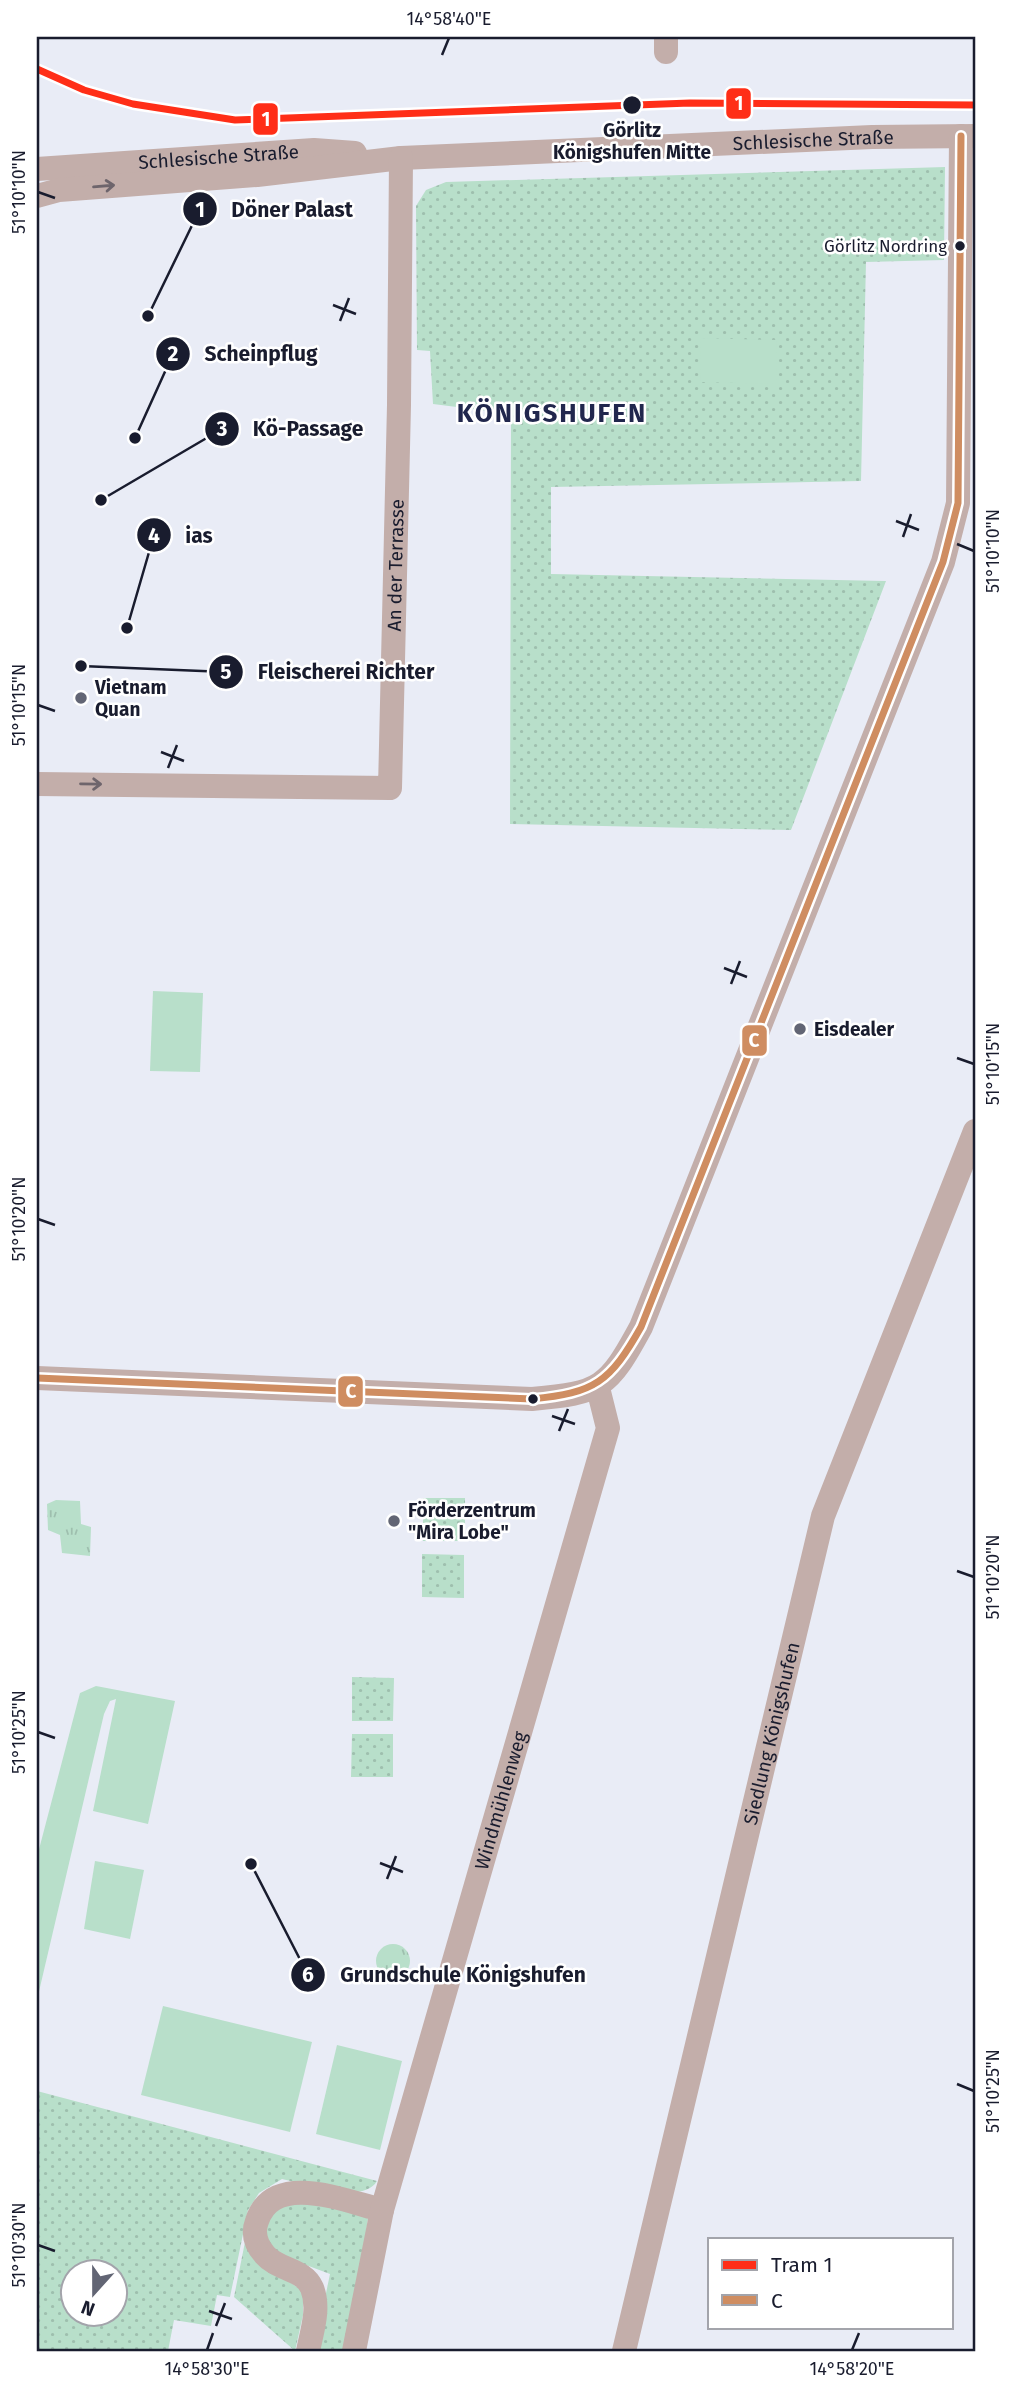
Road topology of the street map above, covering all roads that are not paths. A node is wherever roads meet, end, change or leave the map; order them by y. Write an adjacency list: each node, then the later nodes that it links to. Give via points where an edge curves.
1 (968, 136): 2 (street, Schlesische Straße); 8 (street, via 958,503 943,562 641,1327 623,1360)
2 (401, 158): 3 (street, Schlesische Straße, via 314,150); 4 (street, Schlesische Straße, one-way to 2, via 59,190 257,175); 5 (street, An der Terrasse, one-way to 2, via 390,788)
3 (37, 169)
4 (37, 196)
5 (37, 784)
6 (975, 1131): 12 (street, Siedlung Königshufen, via 822,1516)
7 (37, 1378): 8 (street, via 532,1399)
8 (598, 1388): 9 (street, Windmühlenweg, via 608,1428)
9 (382, 2210): 10 (street, via 299,2192 277,2198 261,2212 255,2236 258,2245 267,2258 304,2277 311,2286 315,2318); 11 (street, Windmühlenweg)
10 (308, 2351)
11 (354, 2351)
12 (624, 2351)

